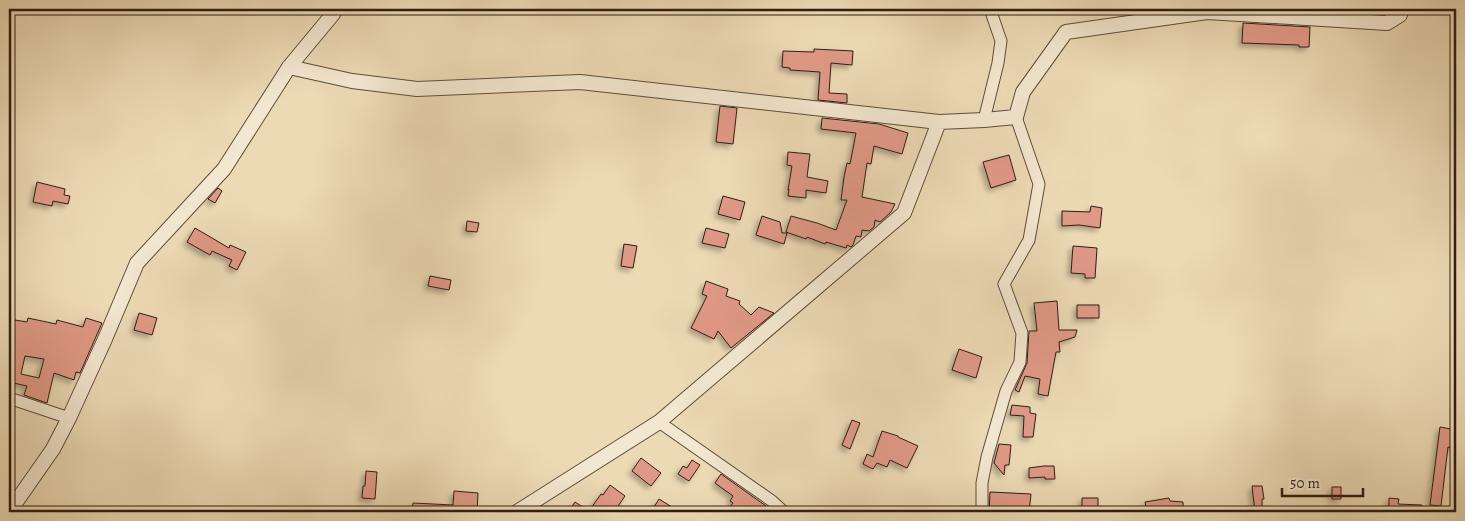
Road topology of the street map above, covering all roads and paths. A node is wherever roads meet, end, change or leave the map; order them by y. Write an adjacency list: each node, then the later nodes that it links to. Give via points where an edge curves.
1 (335, 9): 4 (street)
2 (990, 9): 6 (street, via 1001,41)
3 (1402, 9): 5 (street, via 1400,15 1387,23 1207,12 1066,32 1023,92)
4 (289, 67): 7 (street, via 352,81 417,89 580,82); 9 (street, via 224,169 137,263)
5 (1016, 117): 6 (street); 14 (street, via 1039,184 1029,240 1004,284 1022,333 1020,362 1006,391 987,457 982,483)
6 (990, 120): 7 (street)
7 (940, 122): 10 (street, via 904,212)
8 (9, 398): 9 (street)
9 (69, 418): 11 (street, via 53,449)
10 (659, 422): 12 (street); 13 (street)
11 (9, 512)
12 (517, 512)
13 (784, 512)
14 (982, 512)

